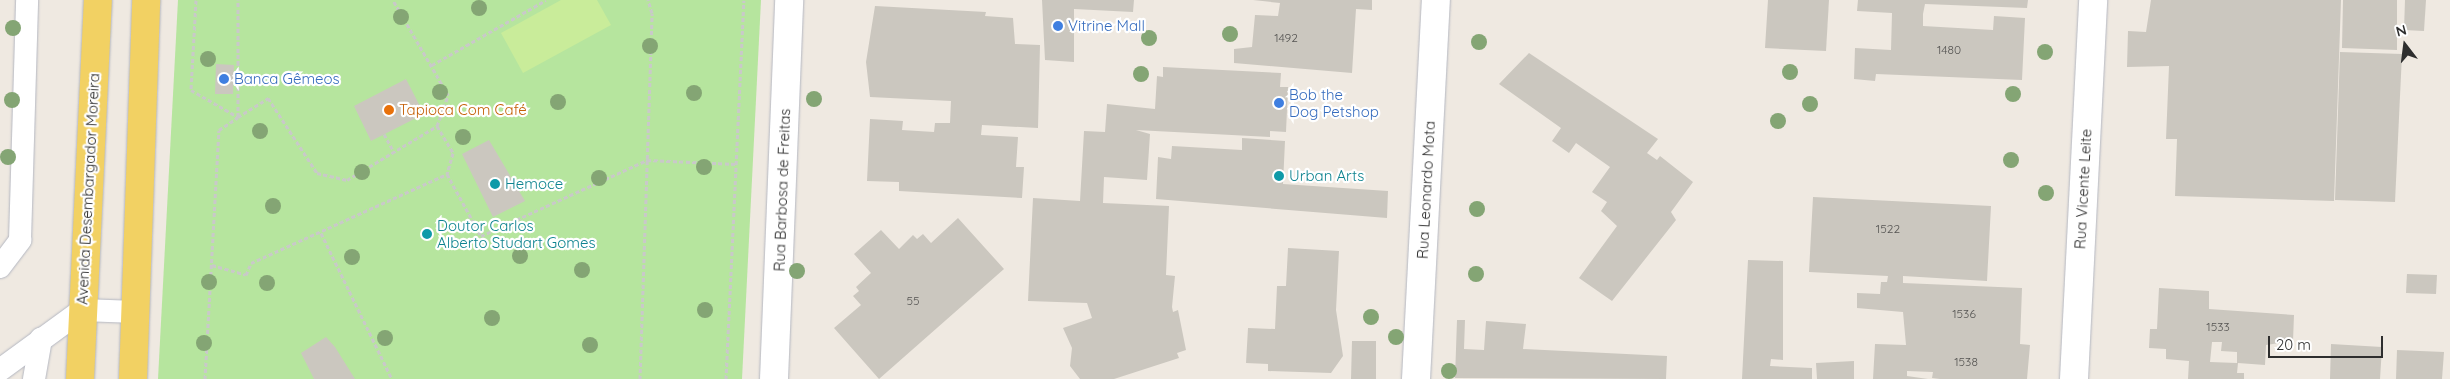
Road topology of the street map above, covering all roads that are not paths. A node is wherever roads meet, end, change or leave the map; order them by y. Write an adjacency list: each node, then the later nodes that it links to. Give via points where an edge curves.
1 (27, 0): 7 (lane, via 20,240)
2 (98, 0): 8 (main road, Avenida Desembargador Moreira)
3 (146, 0): 9 (main road)
4 (789, 0): 15 (street, Rua Barbosa de Freitas)
5 (1436, 0): 16 (street, Rua Leonardo Mota)
6 (2093, 0): 17 (street, Rua Vicente Leite)
7 (0, 267)
8 (82, 310): 9 (lane); 10 (lane); 13 (main road, Avenida Desembargador Moreira)
9 (136, 312): 14 (main road)
10 (41, 338): 11 (lane); 12 (lane)
11 (4, 370)
12 (34, 379)
13 (80, 379)
14 (132, 379)
15 (774, 379)
16 (1416, 379)
17 (2074, 379)

